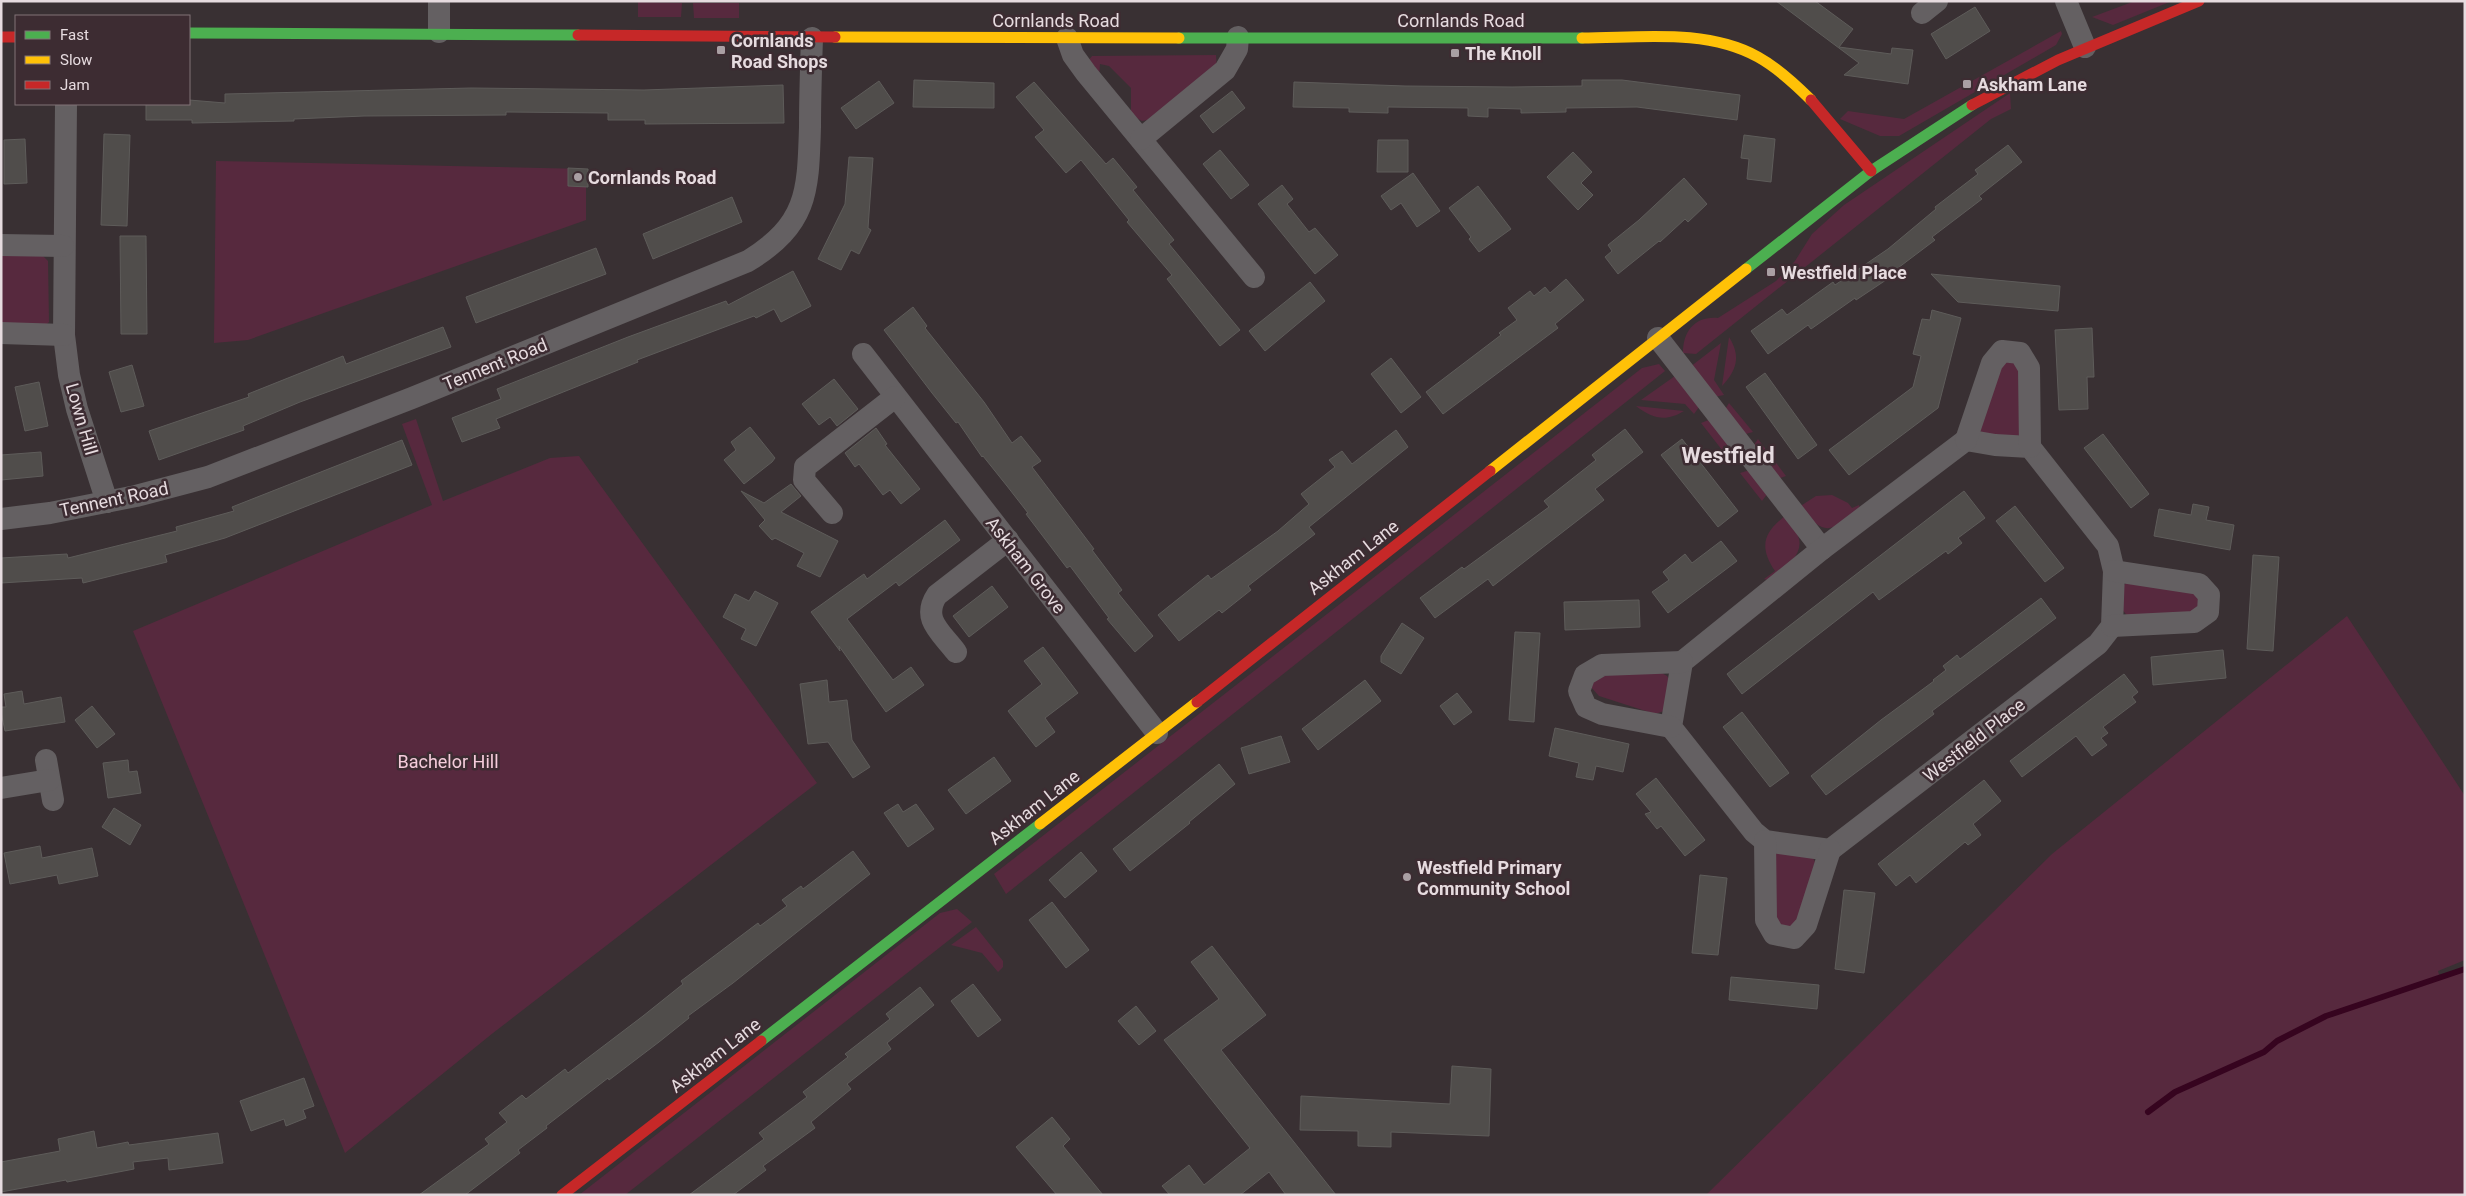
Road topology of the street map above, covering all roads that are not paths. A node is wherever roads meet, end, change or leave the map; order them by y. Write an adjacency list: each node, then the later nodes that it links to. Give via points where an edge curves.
1 (438, 1): 4 (street)
2 (2066, 1): 11 (street)
3 (2199, 1): 11 (street, Askham Lane)
4 (438, 32): 5 (street, Cornlands Road); 9 (street, Cornlands Road)
5 (190, 34)
6 (1, 37): 7 (street)
7 (15, 37)
8 (1238, 37): 10 (street, Cornlands Road); 13 (street, via 1237,49 1225,70); 14 (street, Cornlands Road, via 1632,38 1720,43 1760,57 1778,68 1806,95)
9 (812, 38): 10 (street, Cornlands Road); 25 (street, Tennent Road, via 808,180 802,203 791,224 777,242 764,251 708,278 267,455 165,489)
10 (1067, 38): 13 (street, via 1086,73)
11 (2085, 47): 14 (street, Askham Lane, via 1975,102)
12 (66, 105): 16 (street, Lown Hill)
13 (1141, 139): 17 (street)
14 (1871, 171): 20 (street, Askham Lane)
15 (1, 245): 16 (street)
16 (63, 246): 19 (street, Lown Hill)
17 (1254, 277)
18 (1, 333): 19 (street)
19 (64, 335): 25 (street, Lown Hill, via 77,410)
20 (1658, 338): 29 (street); 35 (street, Askham Lane)
21 (863, 354): 22 (street, Askham Grove)
22 (895, 397): 26 (street, via 805,467 804,480); 28 (street, Askham Grove)
23 (1966, 440): 24 (street); 24 (street, via 1992,363 2002,351 2020,353 2029,368); 29 (street)
24 (2030, 447): 30 (street, via 2108,546)
25 (107, 502): 27 (street, Tennent Road)
26 (832, 513)
27 (1, 519)
28 (1008, 540): 32 (street, via 937,595 929,606 930,618); 35 (street, Askham Grove)
29 (1822, 549): 33 (street)
30 (2114, 571): 31 (street); 31 (street, via 2199,584 2209,595 2208,612 2194,622)
31 (2112, 626): 39 (street, Westfield Place, via 2098,644)
32 (956, 652)
33 (1682, 662): 34 (street); 34 (street, via 1602,665 1585,676 1579,691 1586,707 1602,714)
34 (1671, 727): 38 (street, via 1754,832)
35 (1157, 733): 40 (street, Askham Lane)
36 (49, 780): 37 (street)
37 (1, 788)
38 (1765, 841): 39 (street); 39 (street, via 1766,920 1774,934 1794,938 1806,925)
39 (1830, 850)
40 (562, 1195)

